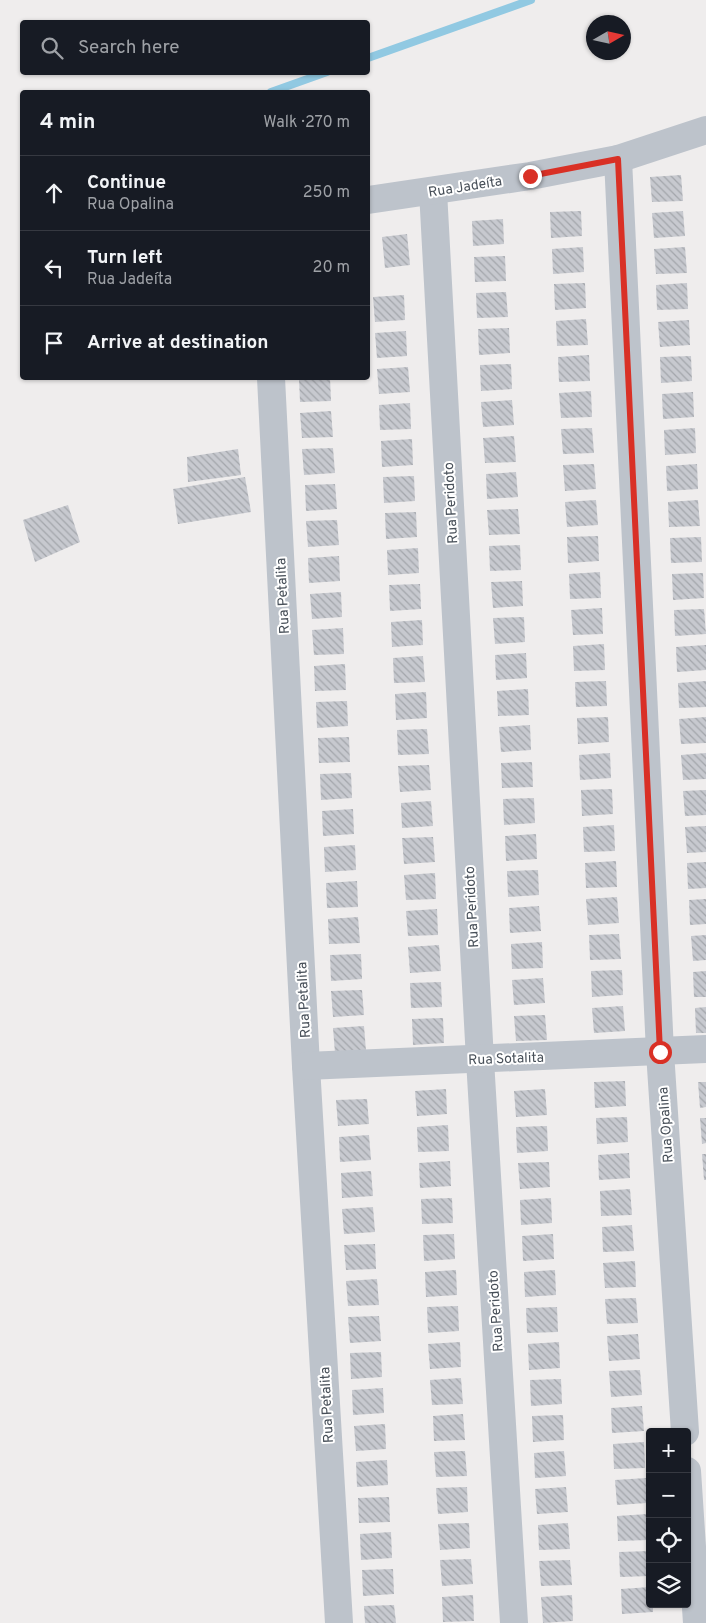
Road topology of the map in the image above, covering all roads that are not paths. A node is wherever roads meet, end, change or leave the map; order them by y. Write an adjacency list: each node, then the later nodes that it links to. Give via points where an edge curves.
1 (706, 130): 2 (street, Rua Jadeíta)
2 (618, 159): 3 (street, Rua Jadeíta); 7 (street, Rua Opalina)
3 (433, 191): 4 (street, Rua Jadeíta); 8 (street, Rua Peridoto)
4 (370, 200)
5 (271, 380): 9 (street, Rua Petalita)
6 (706, 1050): 7 (street, Rua Sotalita)
7 (660, 1052): 8 (street, Rua Sotalita); 10 (street, Rua Opalina)
8 (480, 1060): 9 (street, Rua Sotalita); 13 (street, Rua Peridoto)
9 (306, 1066): 12 (street, Rua Petalita)
10 (685, 1428)
11 (687, 1473): 14 (street)
12 (339, 1623)
13 (514, 1623)
14 (697, 1623)

